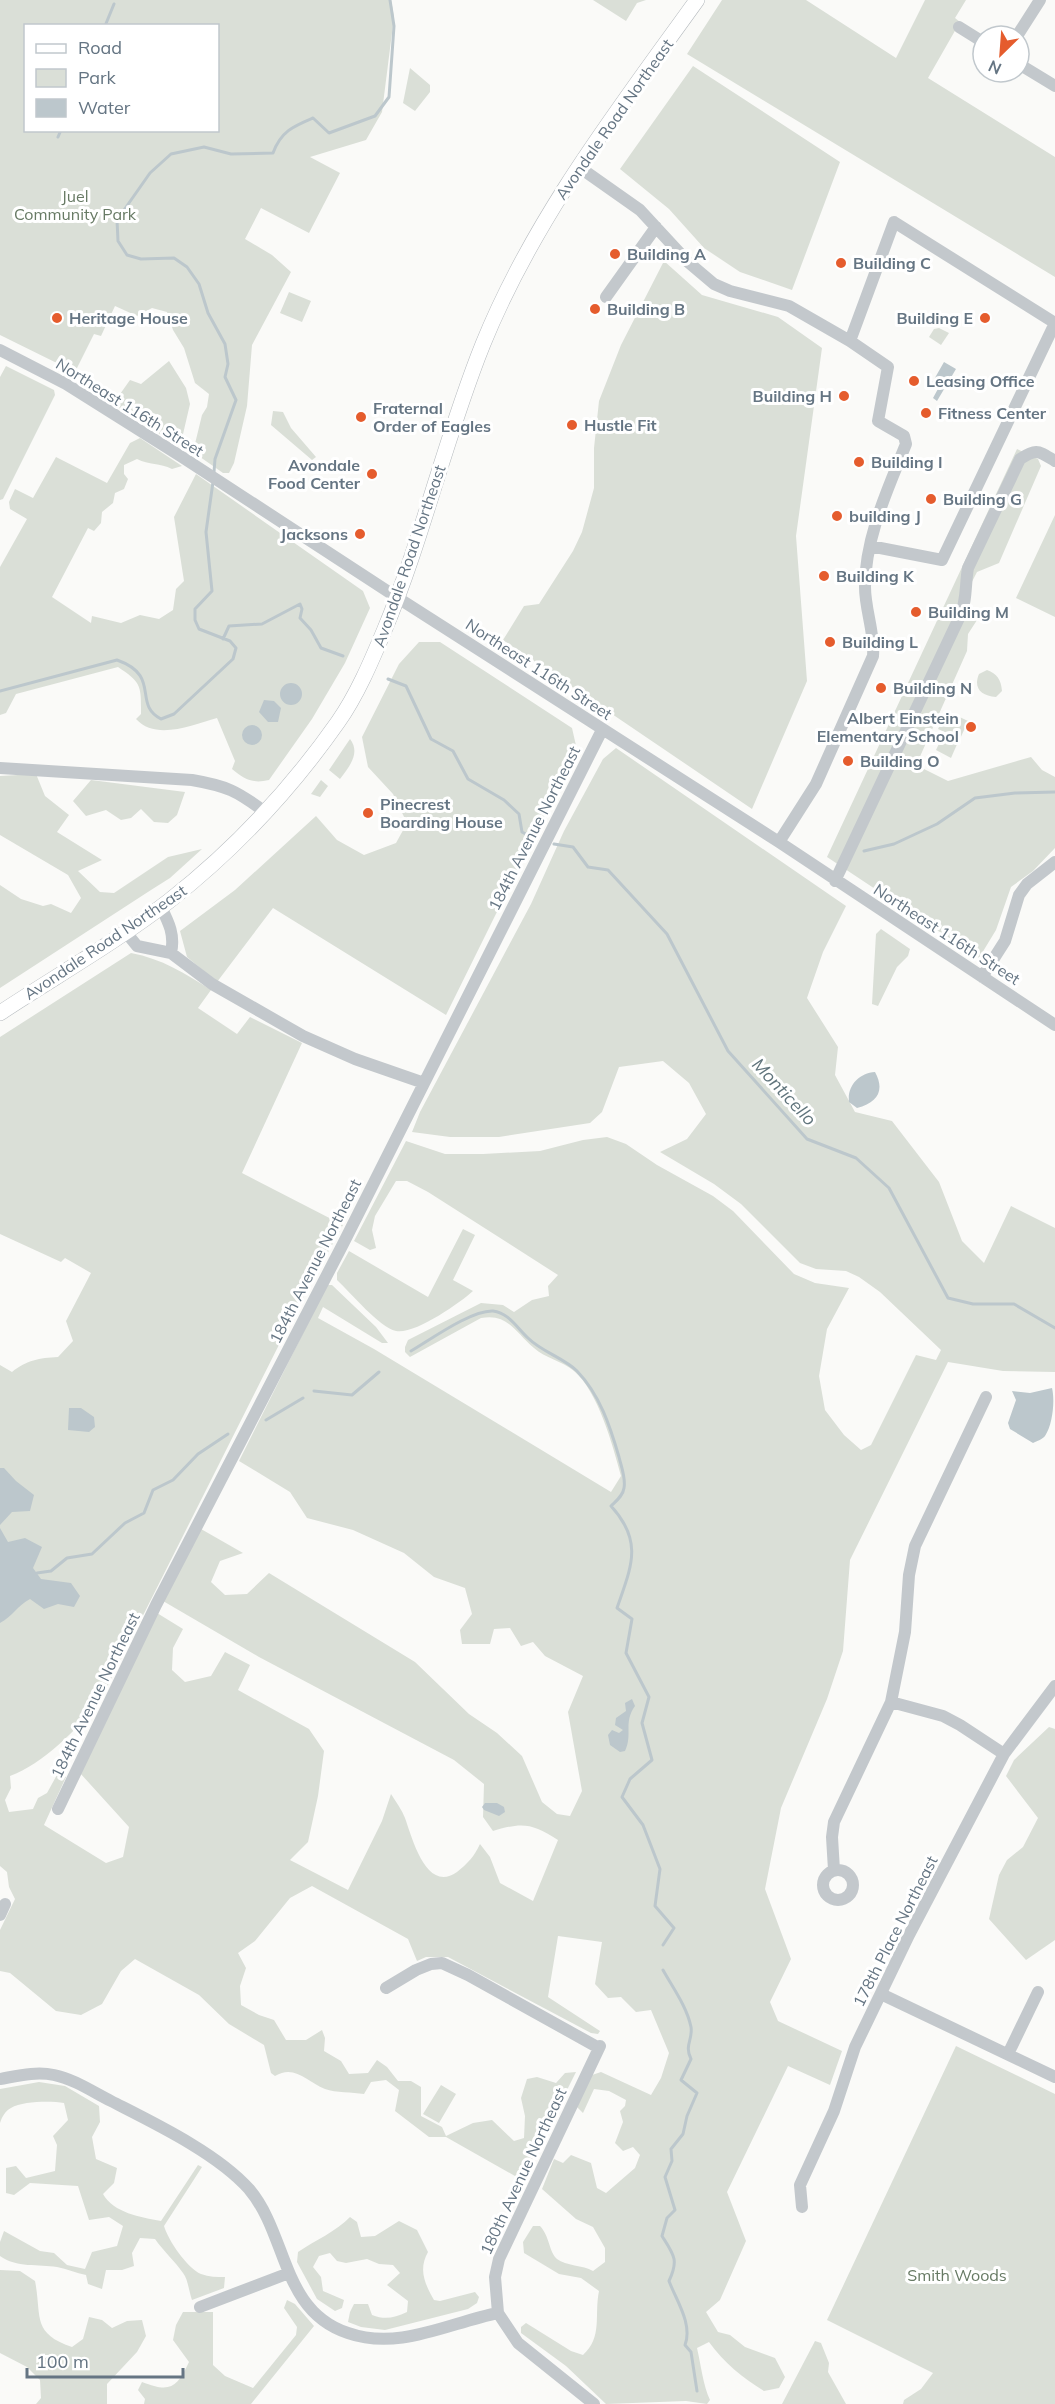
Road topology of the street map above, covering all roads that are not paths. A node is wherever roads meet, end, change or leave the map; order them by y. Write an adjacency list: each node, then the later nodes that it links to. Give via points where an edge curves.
1 (697, 0): 8 (main road, Avondale Road Northeast)
2 (1040, 0): 3 (street)
3 (1025, 24)
4 (959, 27): 5 (street)
5 (971, 34)
6 (1031, 71): 7 (street)
7 (1055, 86)
8 (579, 167): 9 (street, via 628,200); 16 (main road, Avondale Road Northeast, via 520,260 482,346)
9 (656, 226): 10 (street); 12 (street, via 714,284 789,306)
10 (606, 297)
11 (1055, 323): 12 (street, via 894,222); 15 (street, via 942,560)
12 (850, 341): 15 (street, via 888,367 878,421 904,436 906,444)
13 (0, 350): 16 (street, Northeast 116th Street, via 66,384)
14 (1055, 461): 22 (street, via 1038,451 1020,459 968,568 960,616)
15 (870, 546): 20 (street, via 865,587 873,656 816,784)
16 (398, 598): 17 (street, Northeast 116th Street); 19 (main road, Avondale Road Northeast, via 374,656 340,719)
17 (602, 730): 20 (street, Northeast 116th Street); 29 (street, 184th Avenue Northeast)
18 (0, 768): 19 (street, via 192,780 238,792)
19 (265, 812): 23 (main road, Avondale Road Northeast, via 210,868)
20 (779, 842): 22 (street, Northeast 116th Street)
21 (1055, 862): 26 (street, via 1019,895 1005,941)
22 (835, 881): 26 (street, Northeast 116th Street)
23 (161, 907): 24 (main road, Avondale Road Northeast); 25 (street, via 174,940)
24 (125, 931): 25 (street, via 137,946); 27 (main road, Avondale Road Northeast)
25 (171, 953): 29 (street, via 212,984 303,1036)
26 (982, 977): 28 (street, Northeast 116th Street)
27 (0, 1013)
28 (1055, 1025)
29 (424, 1083): 34 (street, 184th Avenue Northeast, via 156,1605)
30 (986, 1397): 32 (street, via 915,1546 905,1632)
31 (1055, 1686): 33 (street, 178th Place Northeast)
32 (891, 1702): 33 (street, via 943,1716); 35 (street, via 834,1822)
33 (1004, 1754): 38 (street, 178th Place Northeast)
34 (58, 1809)
35 (834, 1870)
36 (386, 1988): 45 (street, 180th Avenue Northeast, via 416,1970 442,1963 599,2047 499,2259 495,2277)
37 (1038, 1992): 39 (street)
38 (881, 1994): 39 (street); 42 (street, 178th Place Northeast, via 855,2047 834,2111 800,2185)
39 (1008, 2054): 40 (street)
40 (1055, 2077)
41 (0, 2079): 43 (street, via 32,2073 54,2075 82,2086 199,2150 249,2189)
42 (802, 2207)
43 (289, 2273): 44 (street); 45 (street, via 311,2311 324,2322 373,2340 417,2336)
44 (200, 2307)
45 (498, 2313): 46 (street, via 518,2343)
46 (594, 2404)

